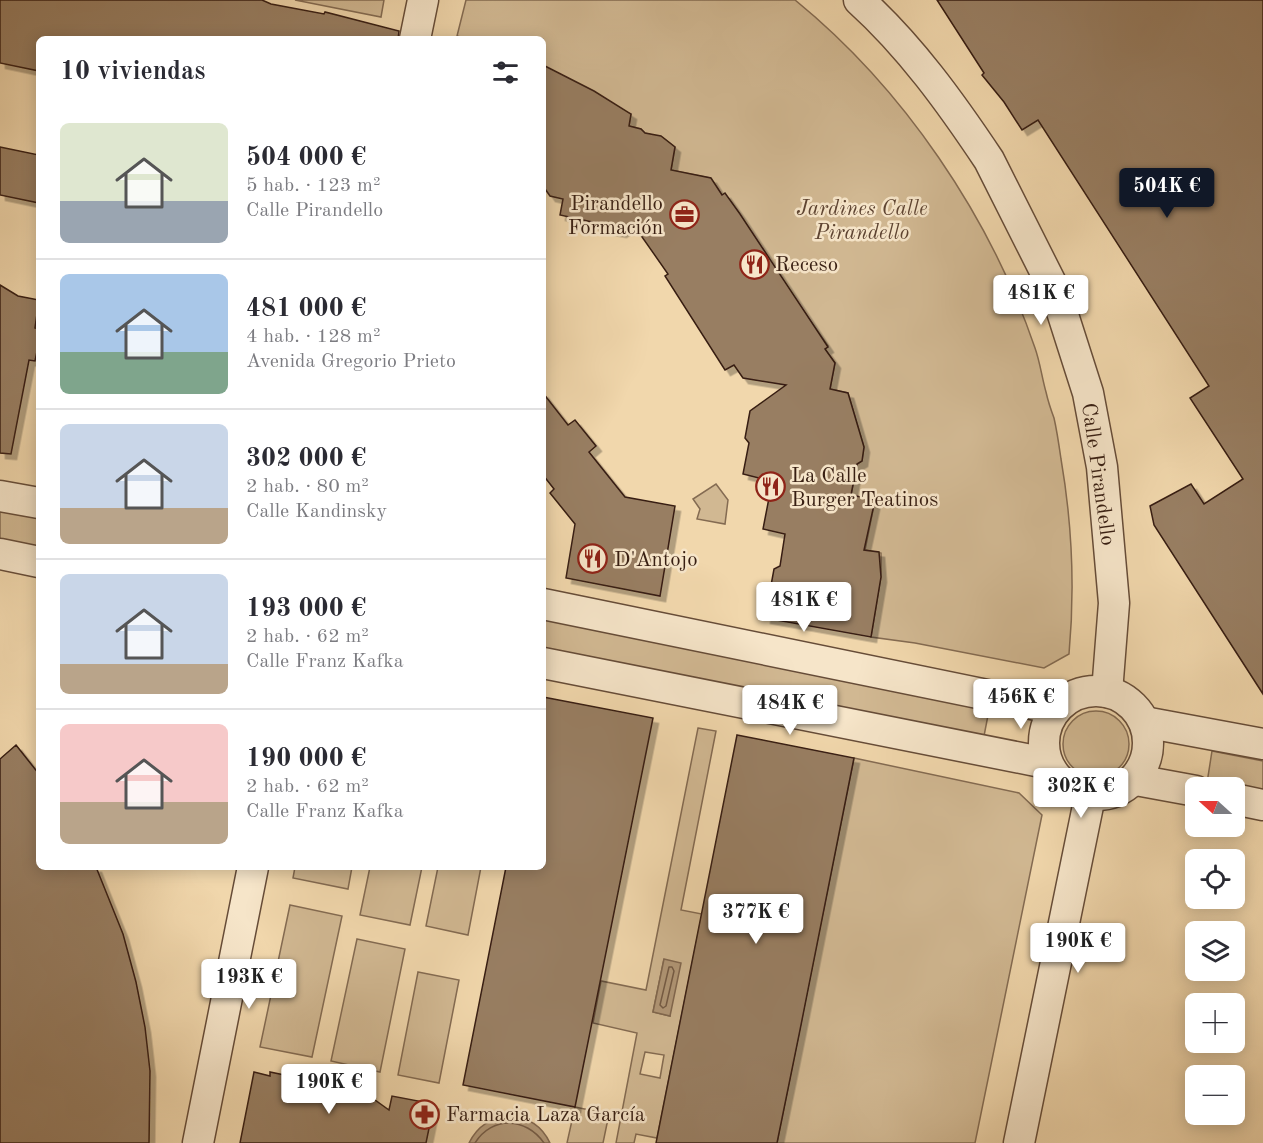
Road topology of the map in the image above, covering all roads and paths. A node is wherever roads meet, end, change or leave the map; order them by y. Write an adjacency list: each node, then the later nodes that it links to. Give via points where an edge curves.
1 (423, 0): 3 (street)
2 (859, 0): 10 (street, Calle Pirandello, via 887,25 989,160 1056,293 1088,393 1102,467 1114,603)
3 (416, 36)
4 (0, 496): 5 (street)
5 (36, 502)
6 (0, 554): 7 (street)
7 (36, 561)
8 (546, 605): 11 (street)
9 (546, 664): 14 (street)
10 (1107, 692): 11 (street, via 1088,691 1071,697); 12 (street, via 1123,698)
11 (1056, 709): 14 (street, via 1044,734)
12 (1144, 722): 13 (street); 15 (street, via 1149,741 1146,760)
13 (1263, 744)
14 (1046, 763): 17 (street, via 1064,786)
15 (1136, 780): 16 (street); 17 (street, via 1117,792)
16 (1185, 789)
17 (1089, 796): 22 (street)
18 (1245, 801): 19 (street)
19 (1263, 805)
20 (252, 870): 21 (street)
21 (198, 1143)
22 (1019, 1143)

